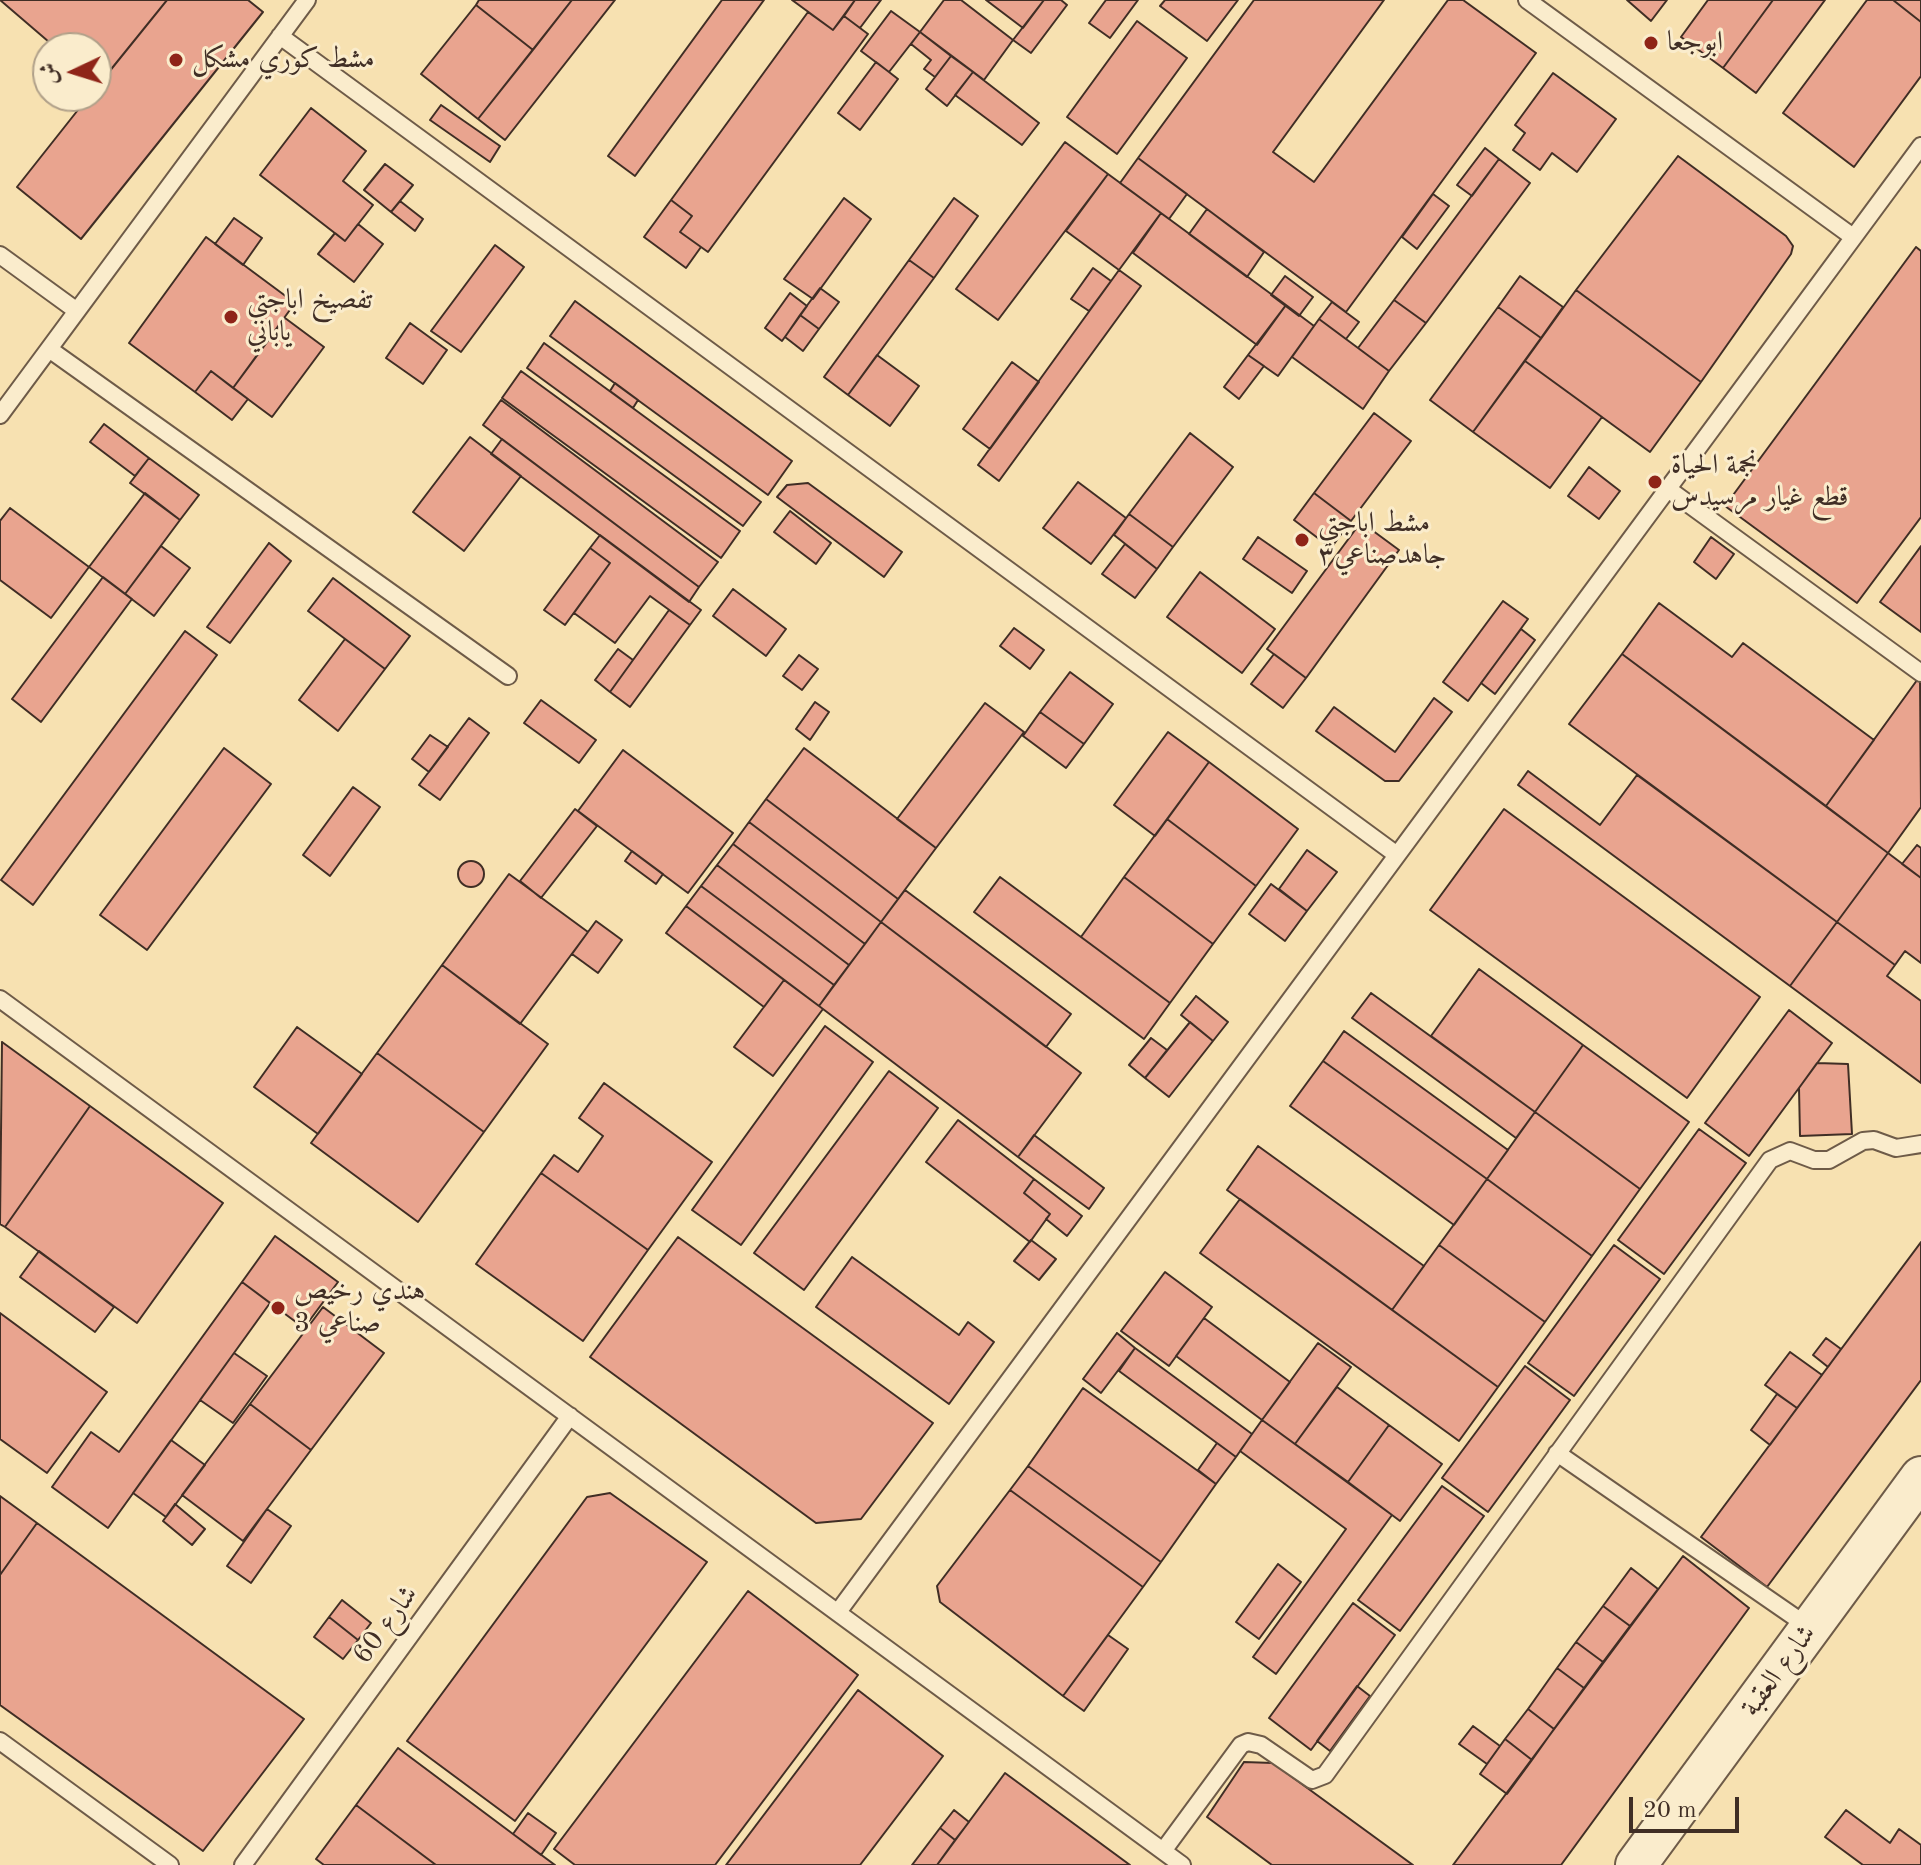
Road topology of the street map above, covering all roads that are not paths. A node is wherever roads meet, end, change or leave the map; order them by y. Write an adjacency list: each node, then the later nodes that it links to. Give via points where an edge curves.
1 (307, 0): 3 (lane)
2 (1527, 0): 5 (lane)
3 (280, 36): 7 (lane); 13 (lane)
4 (1921, 146): 5 (lane)
5 (1853, 237): 10 (lane)
6 (0, 255): 7 (lane)
7 (77, 311): 8 (lane)
8 (49, 349): 9 (lane); 12 (lane)
9 (0, 415)
10 (1668, 489): 11 (lane); 13 (lane)
11 (1921, 673)
12 (508, 676)
13 (1397, 855): 19 (lane)
14 (0, 999): 16 (lane)
15 (1921, 1144): 17 (lane, via 1896,1148 1863,1141 1829,1160 1790,1151 1770,1160)
16 (570, 1416): 19 (lane); 24 (lane, شارع 60)
17 (1557, 1453): 20 (lane); 22 (lane, via 1321,1779 1307,1779 1254,1743 1241,1745)
18 (1921, 1477): 20 (street, شارع العقبة)
19 (838, 1612): 22 (lane)
20 (1810, 1628): 26 (street, شارع العقبة)
21 (0, 1741): 23 (lane)
22 (1163, 1851): 25 (lane)
23 (170, 1865)
24 (243, 1865)
25 (1182, 1865)
26 (1636, 1865)

